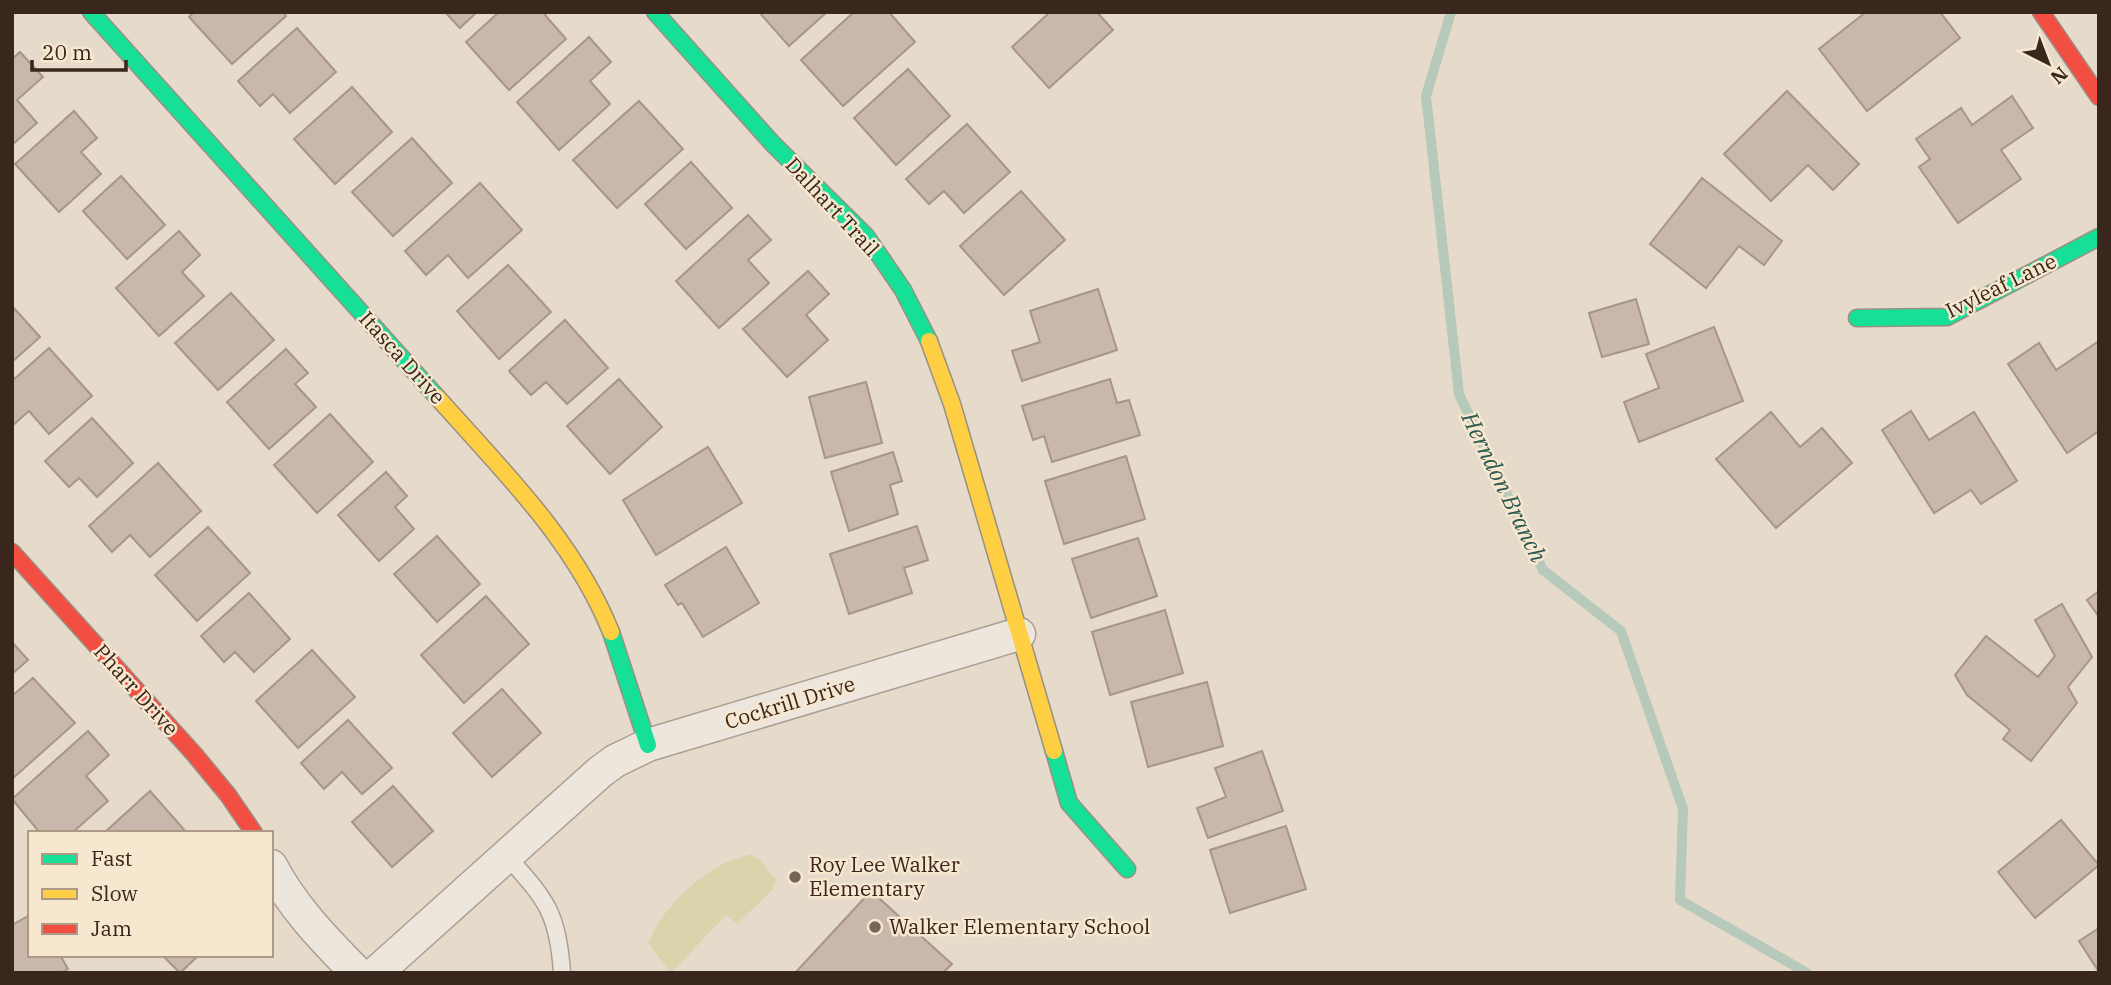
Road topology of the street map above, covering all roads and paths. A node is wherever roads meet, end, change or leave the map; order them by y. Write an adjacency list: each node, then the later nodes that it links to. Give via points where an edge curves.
1 (91, 12): 9 (street, Itasca Drive, via 546,521 598,600)
2 (655, 12): 8 (street, Dalhart Trail, via 774,144 866,236 903,290 944,379)
3 (2041, 12): 4 (street)
4 (2099, 97)
5 (2099, 237): 6 (street, Ivyleaf Lane, via 1947,317)
6 (1857, 318)
7 (12, 552): 10 (street, Pharr Drive, via 195,755)
8 (1019, 634): 9 (street, Cockrill Drive); 13 (street, via 1069,803)
9 (648, 745): 11 (street, Cockrill Drive, via 600,772)
10 (253, 831)
11 (507, 856): 15 (street, Cockrill Drive); 16 (lane, via 550,910 558,933)
12 (273, 869): 14 (street, via 300,911)
13 (1127, 869)
14 (357, 973)
15 (376, 973)
16 (562, 973)

